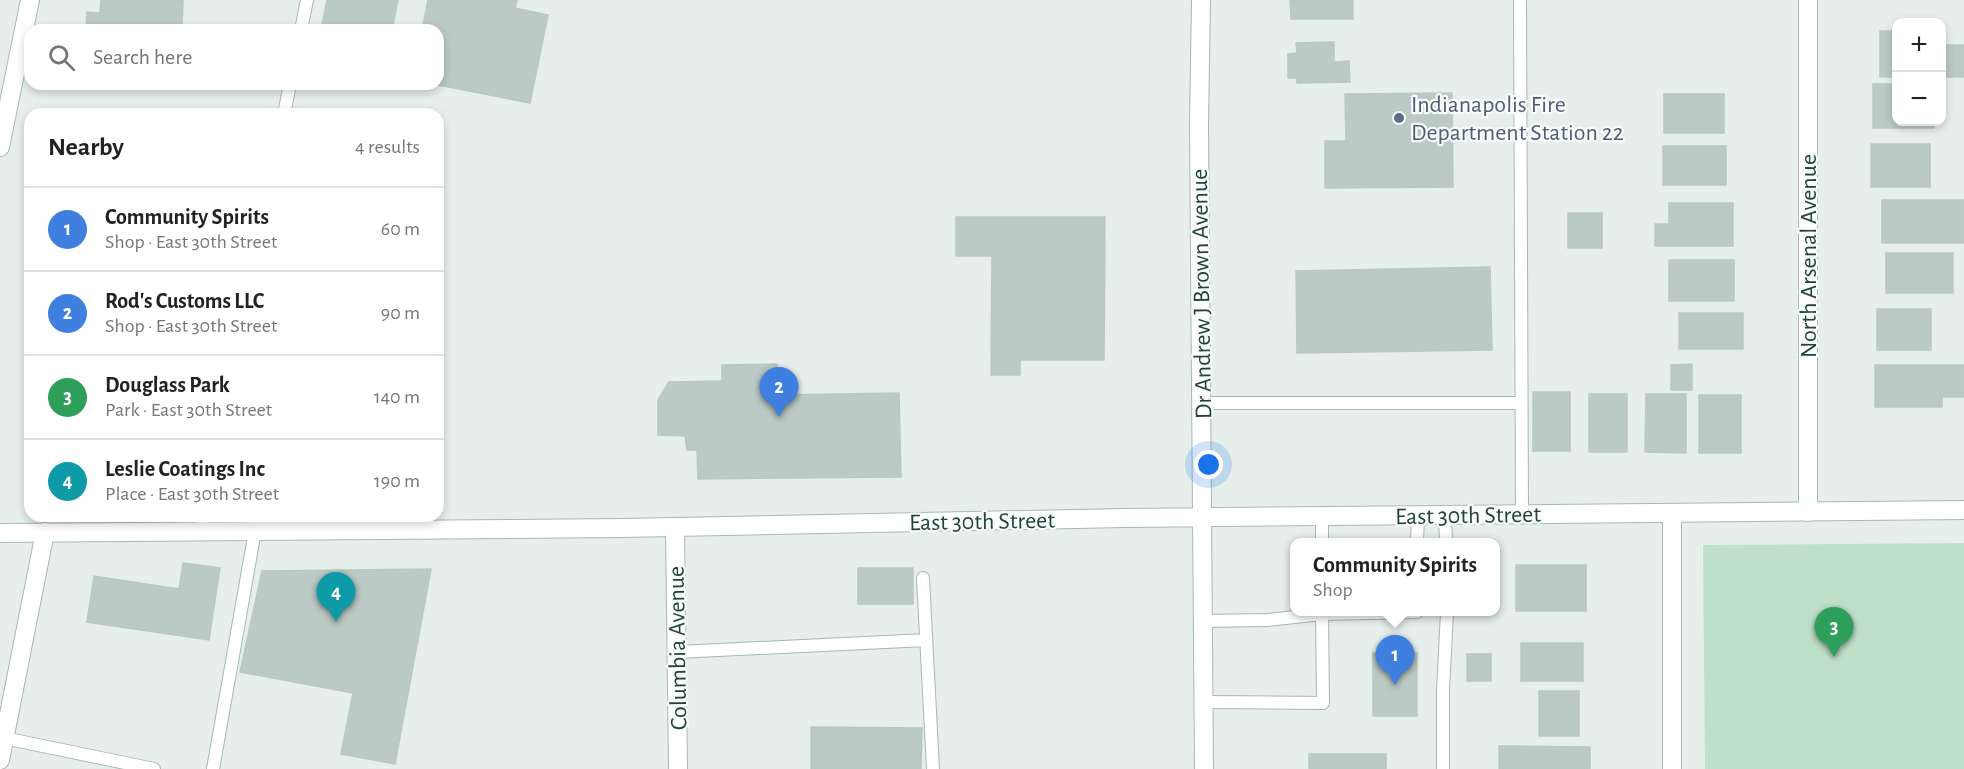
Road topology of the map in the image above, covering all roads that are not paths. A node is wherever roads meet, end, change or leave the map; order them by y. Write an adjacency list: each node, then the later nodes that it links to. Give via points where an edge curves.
1 (30, 0): 6 (main road)
2 (307, 0): 7 (lane)
3 (1201, 0): 12 (main road, Dr Andrew J Brown Avenue)
4 (1520, 0): 13 (lane)
5 (1808, 0): 15 (main road, North Arsenal Avenue)
6 (25, 24)
7 (302, 24)
8 (24, 29): 11 (main road)
9 (289, 90): 10 (lane)
10 (285, 108)
11 (0, 147)
12 (1203, 403): 13 (lane); 21 (main road, Dr Andrew J Brown Avenue)
13 (1521, 403): 18 (lane)
14 (1964, 510): 15 (main road, East 30th Street)
15 (1808, 512): 16 (main road, East 30th Street)
16 (1672, 513): 18 (main road, East 30th Street); 46 (main road)
17 (1445, 515): 18 (main road, East 30th Street); 19 (main road, East 30th Street); 29 (lane)
18 (1522, 515)
19 (1418, 516): 20 (main road, East 30th Street); 28 (lane)
20 (1322, 517): 21 (main road, East 30th Street); 27 (lane)
21 (1203, 518): 23 (main road, East 30th Street); 34 (main road, Dr Andrew J Brown Avenue)
22 (202, 524): 24 (main road, East 30th Street); 25 (main road, East 30th Street)
23 (675, 527): 24 (main road, East 30th Street); 36 (main road, Columbia Avenue)
24 (255, 531): 41 (lane)
25 (45, 532): 26 (main road, East 30th Street); 38 (main road)
26 (0, 533)
27 (1322, 538)
28 (1417, 538)
29 (1446, 538)
30 (923, 578): 35 (lane)
31 (1298, 616): 34 (lane)
32 (1322, 616): 37 (lane, via 1323,703)
33 (1447, 616): 45 (lane)
34 (1203, 621): 37 (main road, Dr Andrew J Brown Avenue)
35 (926, 640): 36 (lane); 43 (lane)
36 (677, 652): 42 (main road, Columbia Avenue)
37 (1204, 702): 44 (main road, Dr Andrew J Brown Avenue)
38 (4, 738): 39 (main road); 40 (lane)
39 (0, 760)
40 (154, 769)
41 (213, 769)
42 (678, 769)
43 (933, 769)
44 (1204, 769)
45 (1443, 769)
46 (1672, 769)

